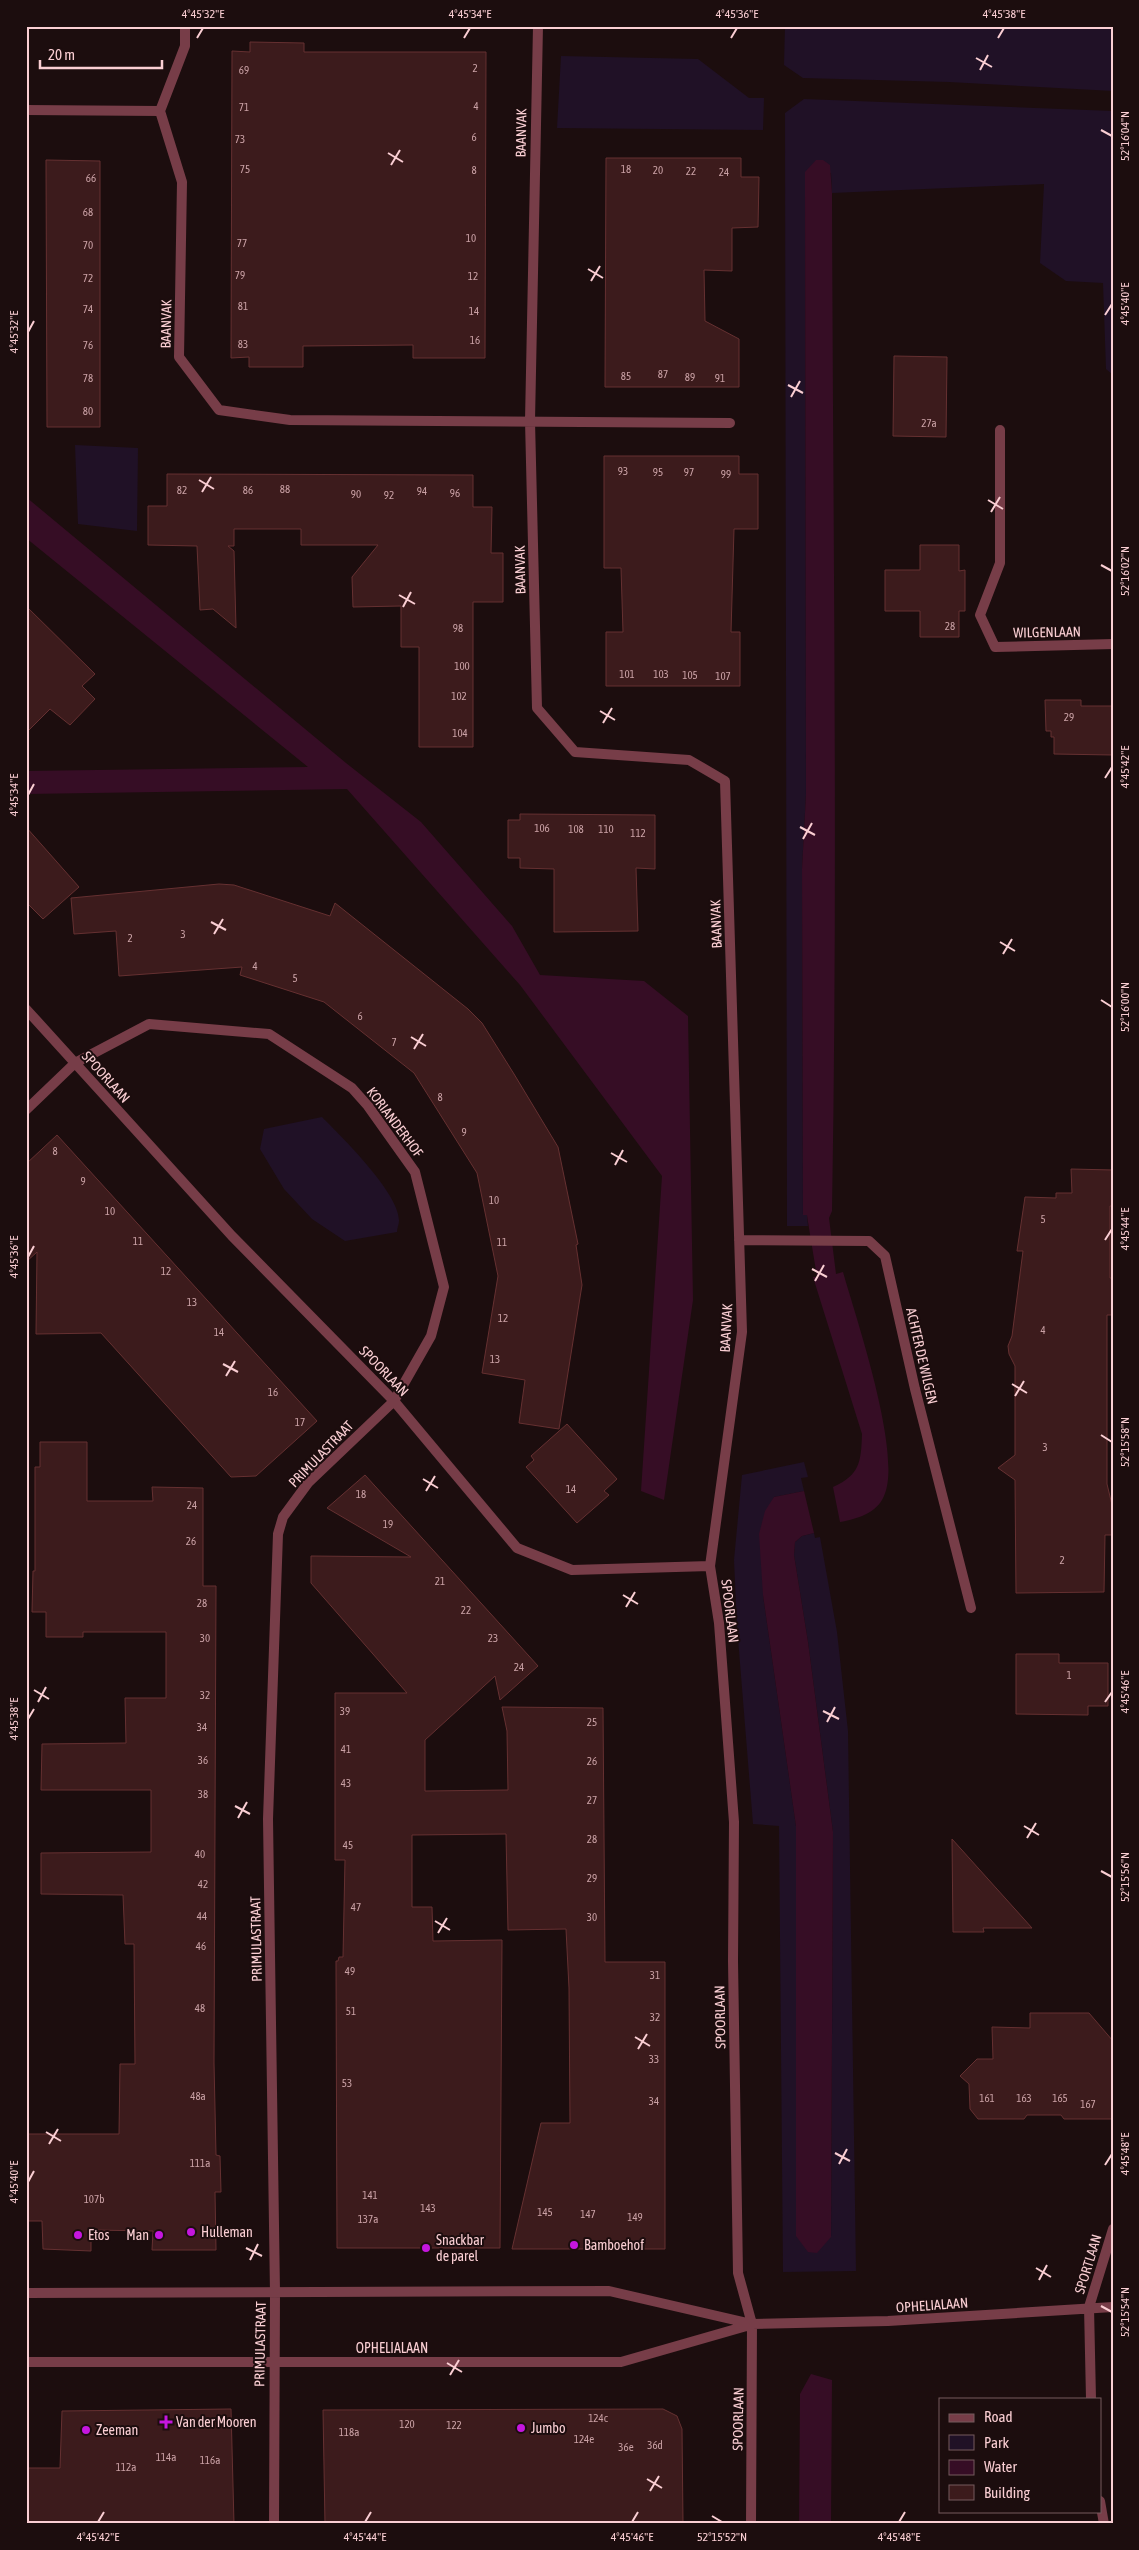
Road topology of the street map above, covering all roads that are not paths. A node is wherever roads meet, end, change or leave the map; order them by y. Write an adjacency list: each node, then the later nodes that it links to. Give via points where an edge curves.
1 (185, 26): 4 (street, via 185,46)
2 (538, 26): 5 (street, BAANVAK)
3 (26, 110): 4 (street)
4 (160, 111): 5 (street, BAANVAK, via 182,182 179,357 218,410 290,420)
5 (530, 421): 6 (street, BAANVAK); 12 (street, BAANVAK, via 537,708 576,752 689,760 725,781)
6 (730, 423)
7 (1000, 430): 8 (street, WILGENLAAN, via 1000,564 980,615 995,647)
8 (1113, 644)
9 (26, 1009): 10 (street, SPOORLAAN)
10 (75, 1063): 11 (street, KORIANDERHOF); 13 (street, SPOORLAAN, via 232,1236); 13 (street, KORIANDERHOF, via 149,1024 269,1034 352,1088 414,1172 444,1287 431,1336)
11 (26, 1110)
12 (739, 1240): 14 (street, BAANVAK, via 742,1332); 15 (street, ACHTER DE WILGEN, via 868,1241 884,1256)
13 (394, 1401): 14 (street, SPOORLAAN, via 517,1548 572,1570); 18 (street, PRIMULASTRAAT, via 308,1483 283,1517 278,1534 268,1819)
14 (710, 1566): 21 (street, SPOORLAAN, via 720,1632 734,1822 738,2273)
15 (971, 1608)
16 (1113, 2229): 19 (street, SPORTLAAN)
17 (26, 2293): 18 (street, OPHELIALAAN)
18 (274, 2293): 21 (street, OPHELIALAAN, via 609,2291); 23 (street, PRIMULASTRAAT)
19 (1089, 2307): 20 (street, OPHELIALAAN); 21 (street, OPHELIALAAN, via 888,2322); 24 (street, SPORTLAAN)
20 (1113, 2307)
21 (752, 2324): 23 (street, OPHELIALAAN, via 621,2362); 26 (street, SPOORLAAN)
22 (26, 2362): 23 (street, OPHELIALAAN)
23 (273, 2362): 25 (street, PRIMULASTRAAT)
24 (1091, 2398)
25 (274, 2524)
26 (751, 2524)

